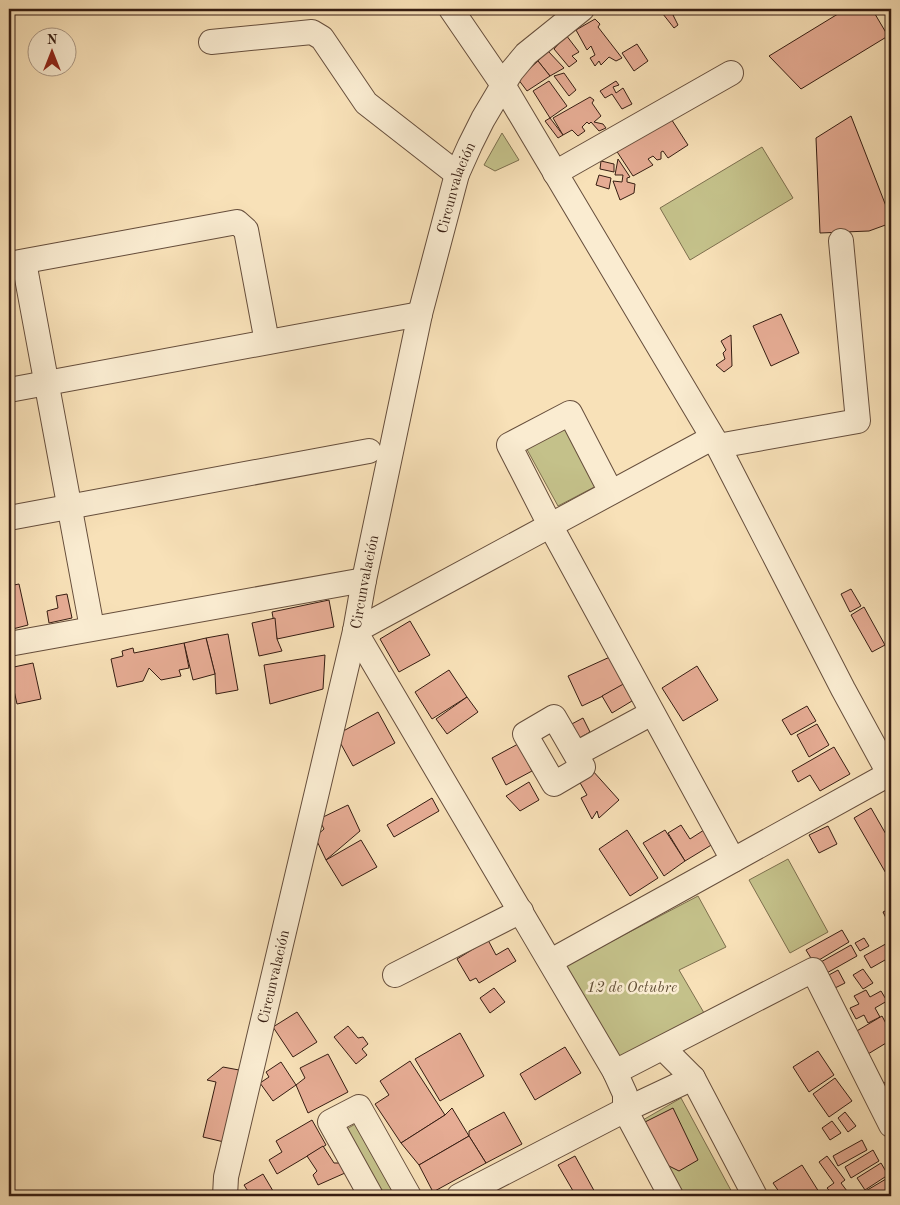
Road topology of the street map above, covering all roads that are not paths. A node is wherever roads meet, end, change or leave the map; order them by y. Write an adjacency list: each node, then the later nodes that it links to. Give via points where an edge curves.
1 (451, 9): 5 (street)
2 (582, 9): 5 (street, Circunvalación, via 526,54)
3 (211, 42): 7 (street, via 312,32 322,38 366,102)
4 (732, 73): 6 (street)
5 (502, 86): 6 (street); 7 (street, Circunvalación)
6 (555, 173): 14 (street)
7 (458, 174): 10 (street, Circunvalación)
8 (841, 241): 14 (street, via 858,420)
9 (16, 263): 11 (street, via 237,222 246,230); 12 (street)
10 (420, 314): 11 (street); 20 (street, Circunvalación)
11 (267, 342): 12 (street)
12 (46, 384): 13 (street); 17 (street)
13 (9, 390)
14 (715, 442): 16 (street); 26 (street)
15 (369, 451): 17 (street)
16 (612, 492): 19 (street); 19 (street, via 570,413 509,445)
17 (69, 507): 18 (street); 21 (street)
18 (9, 518)
19 (550, 525): 22 (street); 24 (street)
20 (364, 580): 21 (street); 22 (street, Circunvalación)
21 (92, 628): 23 (street)
22 (355, 631): 28 (street); 36 (street, Circunvalación, via 226,1177)
23 (9, 644)
24 (652, 713): 25 (street); 27 (street)
25 (576, 754)
26 (890, 775): 27 (street)
27 (733, 860): 29 (street)
28 (521, 911): 29 (street); 30 (street)
29 (551, 961): 32 (street)
30 (395, 975)
31 (663, 1048): 32 (street); 33 (street); 35 (street, via 813,970)
32 (615, 1072): 34 (street, via 625,1094)
33 (693, 1078): 34 (street); 41 (street)
34 (625, 1110): 39 (street); 40 (street)
35 (891, 1125)
36 (225, 1196)
37 (371, 1196): 38 (street, via 330,1122 359,1107)
38 (409, 1196)
39 (459, 1196)
40 (671, 1196)
41 (755, 1196)

